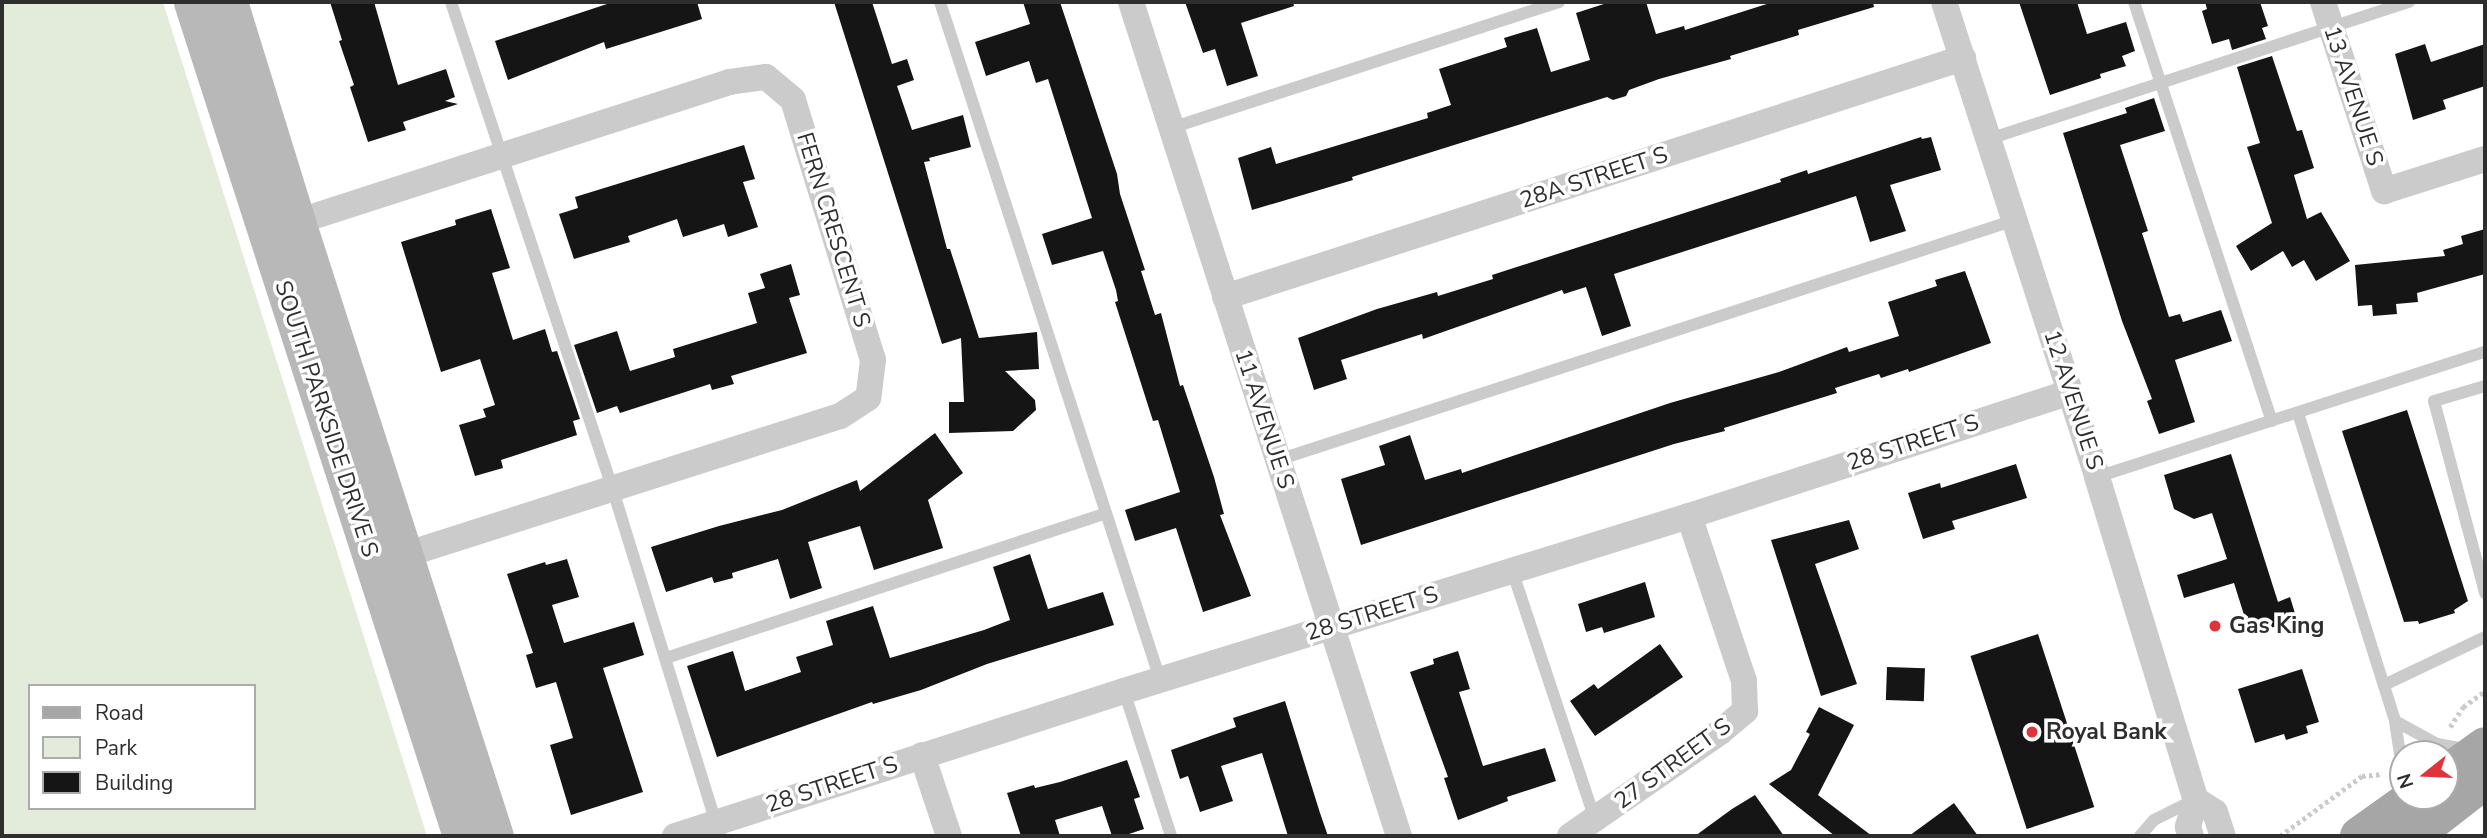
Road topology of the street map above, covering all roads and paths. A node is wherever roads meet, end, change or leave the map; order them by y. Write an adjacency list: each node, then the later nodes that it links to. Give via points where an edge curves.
1 (192, 2): 19 (main road, SOUTH PARKSIDE DRIVE S)
2 (229, 2): 19 (main road, SOUTH PARKSIDE DRIVE S)
3 (451, 2): 16 (lane)
4 (940, 2): 29 (lane)
5 (1131, 2): 14 (street, 11 AVENUE S)
6 (1559, 2): 14 (lane)
7 (1944, 2): 12 (street, 12 AVENUE S)
8 (2134, 2): 13 (lane)
9 (2323, 2): 11 (street, 13 AVENUE S)
10 (2409, 2): 11 (lane)
11 (2331, 27): 13 (lane); 17 (street, 13 AVENUE S, via 2384,191)
12 (1963, 58): 15 (street, 12 AVENUE S); 20 (street, 28A STREET S)
13 (2161, 84): 15 (lane); 25 (lane)
14 (1171, 128): 20 (street, 11 AVENUE S)
15 (1989, 139): 18 (street, 12 AVENUE S)
16 (502, 155): 19 (street, FERN CRESCENT S); 28 (lane); 28 (street, FERN CRESCENT S, via 729,82 766,77 793,100 873,360 868,398 839,416)
17 (2485, 159)
18 (2015, 220): 23 (street, 12 AVENUE S); 26 (lane)
19 (281, 227): 31 (main road, SOUTH PARKSIDE DRIVE S)
20 (1225, 297): 26 (street, 11 AVENUE S)
21 (2485, 352): 24 (lane)
22 (2485, 386): 33 (lane, via 2434,401)
23 (2070, 392): 27 (street, 12 AVENUE S); 30 (street, 28 STREET S)
24 (2298, 413): 25 (lane); 38 (lane)
25 (2272, 421): 27 (lane)
26 (1278, 460): 34 (street, 11 AVENUE S)
27 (2097, 477): 46 (street, 12 AVENUE S)
28 (612, 487): 31 (street, FERN CRESCENT S); 36 (lane)
29 (1106, 513): 36 (lane); 37 (lane)
30 (1689, 516): 32 (street, 28 STREET S); 48 (street, 27 STREET S, via 1744,681 1745,711)
31 (390, 559): 50 (main road, SOUTH PARKSIDE DRIVE S); 51 (main road, SOUTH PARKSIDE DRIVE S)
32 (1513, 570): 34 (street, 28 STREET S); 48 (lane)
33 (2485, 593)
34 (1332, 626): 37 (street, 28 STREET S); 55 (street, 11 AVENUE S)
35 (2485, 637): 38 (lane)
36 (666, 658): 49 (lane)
37 (1160, 679): 39 (street, 28 STREET S)
38 (2384, 685): 41 (lane)
39 (1124, 691): 44 (street, 28 STREET S); 54 (lane)
40 (2485, 691): 43 (path, via 2463,707)
41 (2395, 721): 42 (lane); 43 (lane, via 2437,744)
42 (2398, 740)
43 (2473, 754)
44 (922, 755): 49 (street, 28 STREET S); 53 (street)
45 (2389, 794): 60 (path, via 2362,776)
46 (2196, 800): 57 (lane, via 2154,820); 58 (street, 12 AVENUE S, via 2188,827); 59 (street, 12 AVENUE S, via 2215,811)
47 (2396, 810): 61 (main road)
48 (1595, 819): 56 (street, 27 STREET S)
49 (718, 829): 52 (street, 28 STREET S)
50 (461, 836)
51 (495, 836)
52 (674, 836)
53 (949, 836)
54 (1171, 836)
55 (1399, 836)
56 (1570, 836)
57 (2140, 836)
58 (2191, 836)
59 (2223, 836)
60 (2280, 836)
61 (2359, 836)

